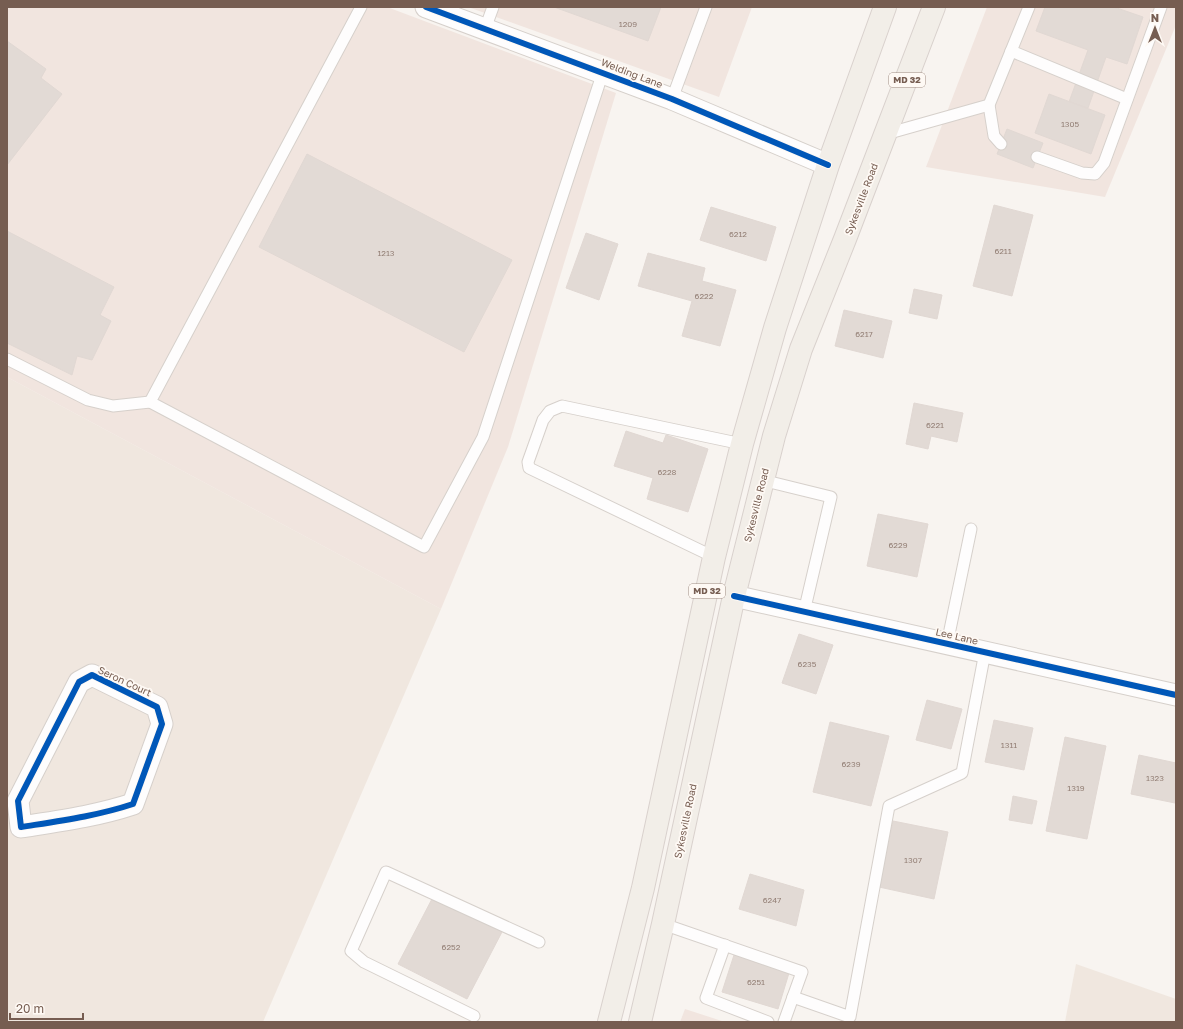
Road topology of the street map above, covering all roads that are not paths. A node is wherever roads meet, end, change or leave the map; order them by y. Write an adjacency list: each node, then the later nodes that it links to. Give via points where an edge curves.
1 (361, 7): 20 (lane)
2 (426, 7): 9 (street, Welding Lane)
3 (493, 7): 9 (lane)
4 (706, 7): 12 (lane)
5 (934, 7): 15 (main road, Sykesville Road / MD 32)
6 (1029, 7): 10 (lane)
7 (1160, 7): 13 (lane)
8 (881, 13): 18 (main road, MD 32)
9 (485, 29): 11 (street, Welding Lane)
10 (1011, 51): 13 (lane); 14 (lane)
11 (603, 72): 12 (street, Welding Lane); 20 (lane, via 483,437 424,547)
12 (672, 99): 18 (street, Welding Lane)
13 (1127, 99): 17 (lane, via 1104,163 1095,174 1082,173)
14 (989, 105): 15 (lane); 16 (lane, via 994,136)
15 (886, 134): 22 (main road, Sykesville Road / MD 32, via 801,349)
16 (1001, 144)
17 (1037, 157)
18 (828, 165): 21 (main road, MD 32, via 775,328)
19 (7, 359): 20 (lane, via 88,400 113,406)
20 (150, 402)
21 (742, 444): 24 (main road, MD 32); 24 (lane, via 562,406 550,412 543,420 528,462 529,468)
22 (762, 480): 25 (main road, Sykesville Road / MD 32); 26 (lane, via 831,497)
23 (971, 529): 27 (lane)
24 (714, 557): 36 (main road, MD 32, via 643,888)
25 (734, 596): 26 (street, Lee Lane); 31 (main road, Sykesville Road / MD 32)
26 (804, 612): 27 (street, Lee Lane)
27 (947, 644): 28 (street, Lee Lane)
28 (985, 652): 29 (street, Lee Lane); 34 (lane, via 962,772 889,806 850,1017)
29 (1176, 695)
30 (14, 827): 30 (street, Seron Court, via 18,801 79,682 92,675 157,707 162,724 133,804 59,821)
31 (664, 924): 33 (lane); 37 (main road, Sykesville Road / MD 32)
32 (539, 942): 35 (lane, via 386,872 352,951 364,962)
33 (725, 945): 34 (lane, via 802,972); 38 (lane, via 706,998)
34 (793, 997): 39 (lane)
35 (474, 1016)
36 (609, 1022)
37 (640, 1022)
38 (768, 1022)
39 (784, 1022)

